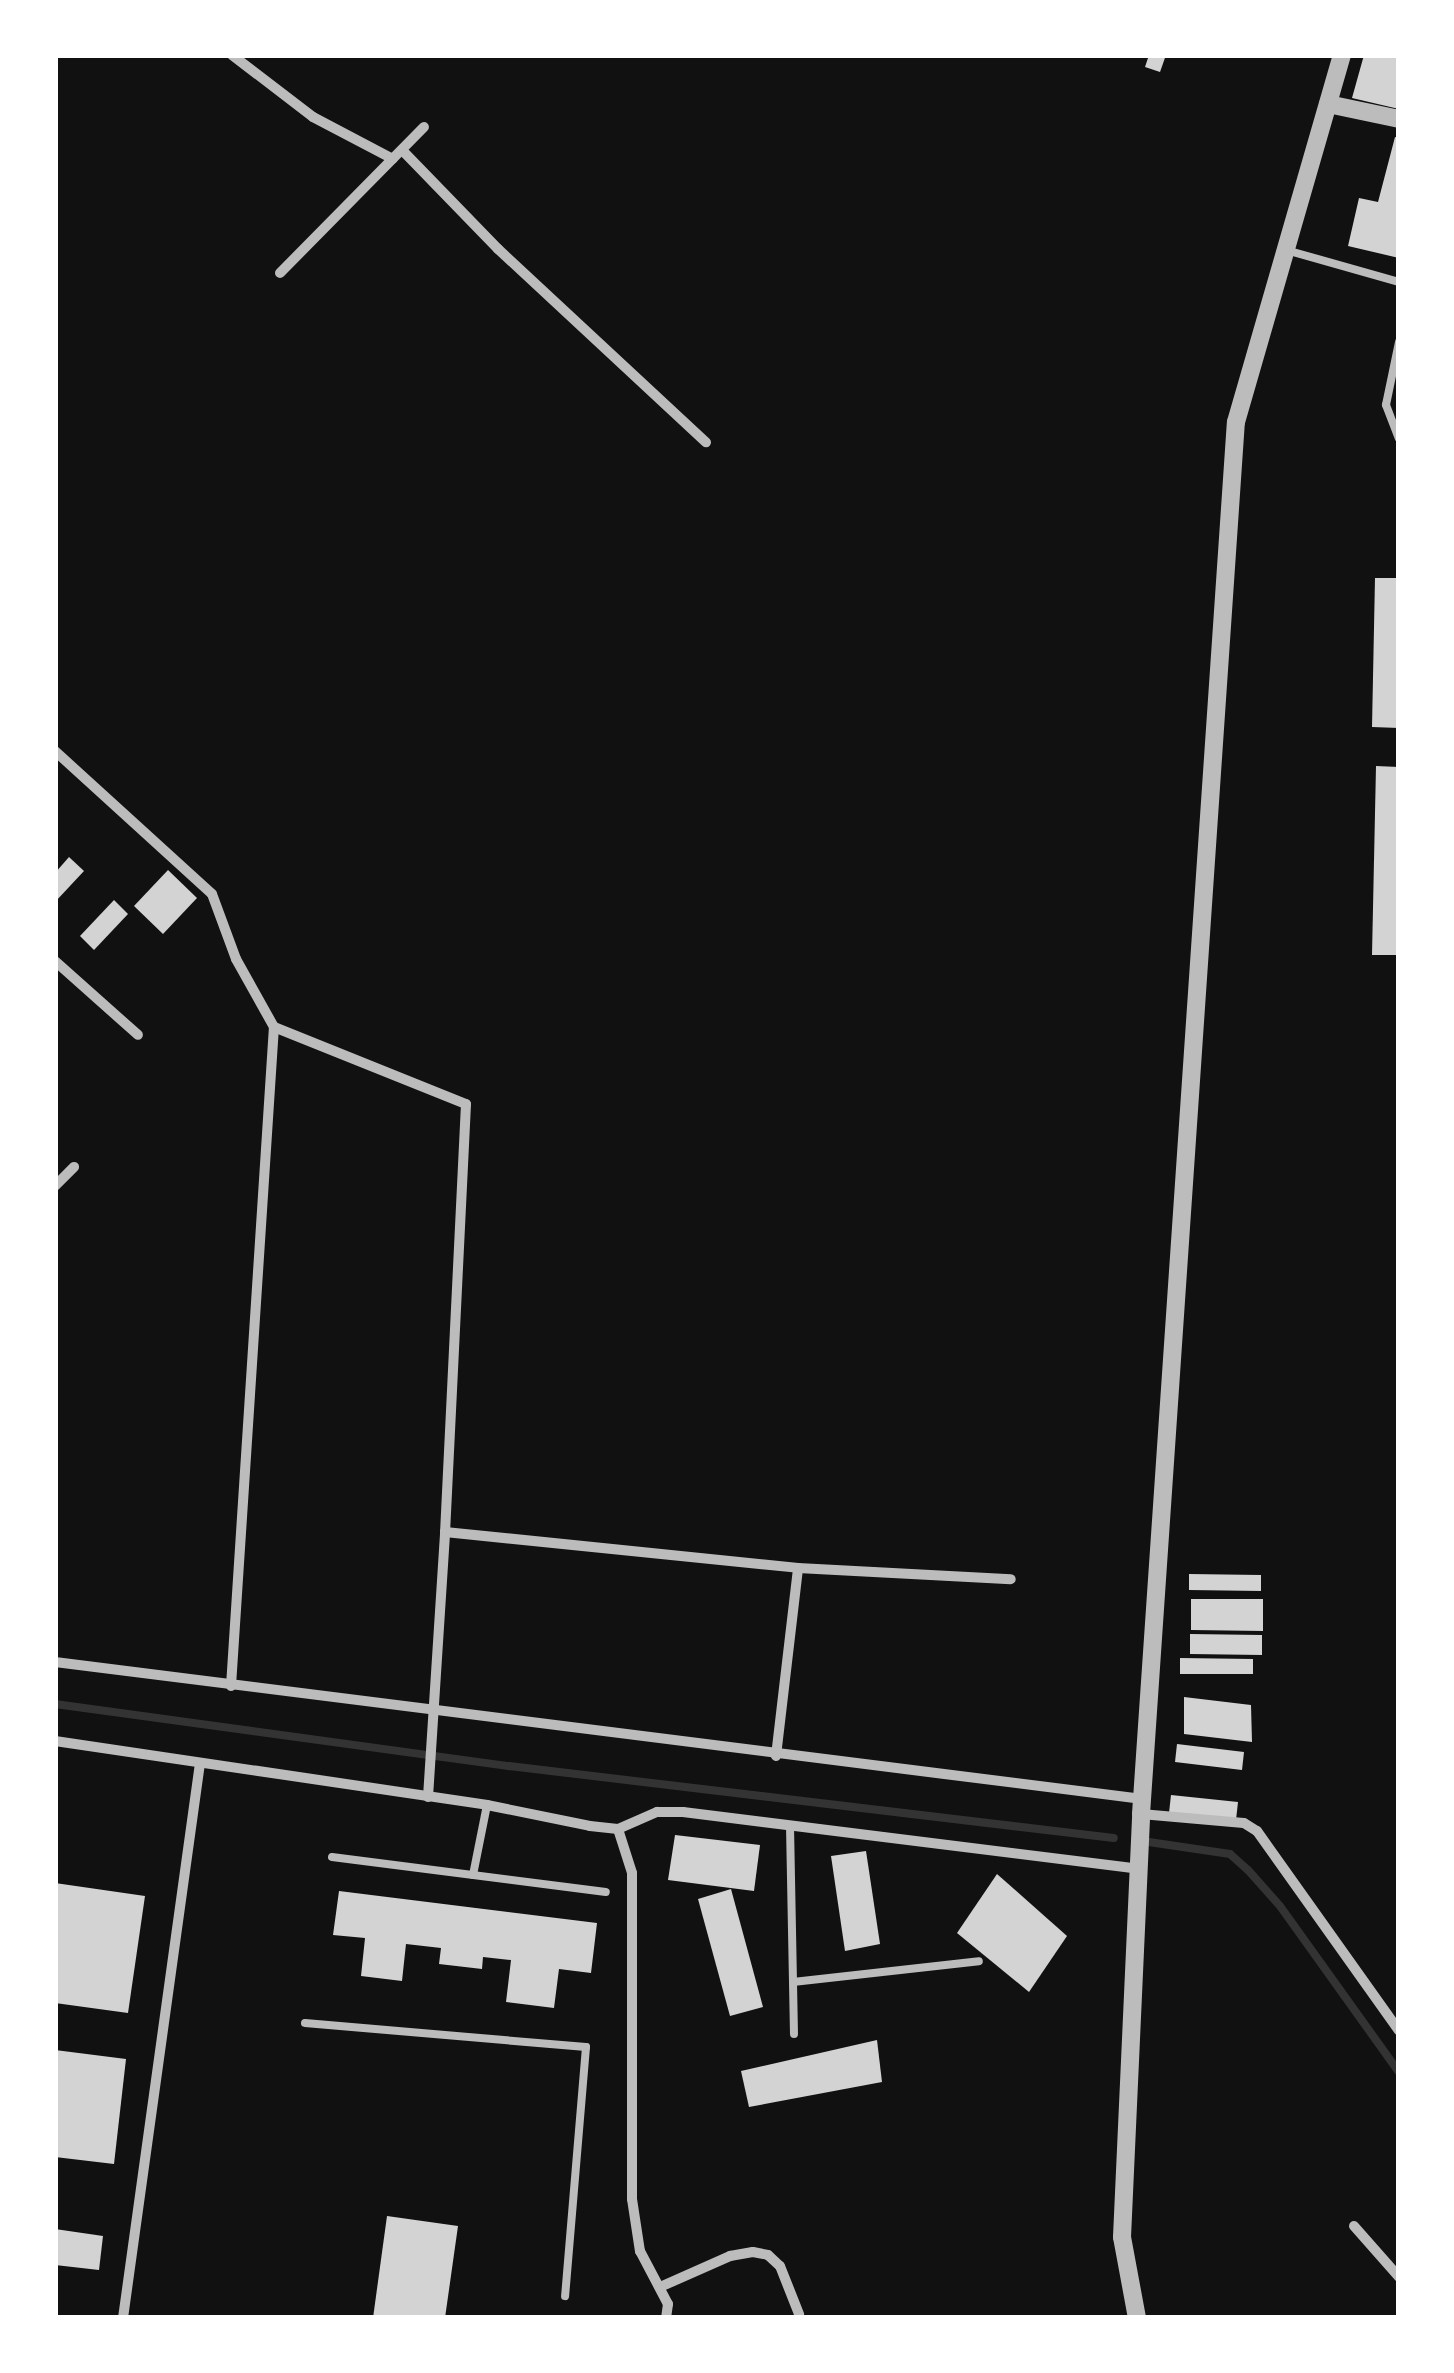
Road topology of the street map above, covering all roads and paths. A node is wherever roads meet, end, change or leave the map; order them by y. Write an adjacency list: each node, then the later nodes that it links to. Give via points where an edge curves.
1 (232, 55): 6 (street, via 313,117)
2 (1342, 55): 3 (street)
3 (1328, 104): 4 (street); 7 (street)
4 (1399, 119)
5 (424, 127): 6 (street)
6 (397, 155): 8 (street); 12 (street)
7 (1286, 250): 9 (lane); 30 (street, via 1236,422)
8 (280, 273)
9 (1399, 282)
10 (1399, 342): 11 (lane, via 1386,405)
11 (1399, 439)
12 (706, 442)
13 (55, 751): 15 (street, via 212,894 236,958)
14 (55, 962): 16 (street)
15 (274, 1027): 19 (street, via 466,1104); 23 (street)
16 (138, 1034)
17 (74, 1167): 18 (street)
18 (55, 1186)
19 (446, 1532): 20 (street); 24 (street)
20 (798, 1568): 21 (street); 26 (street)
21 (1012, 1579)
22 (55, 1662): 23 (street)
23 (231, 1686): 24 (street)
24 (435, 1708): 26 (street); 28 (street)
25 (55, 1741): 27 (street)
26 (776, 1756): 30 (street)
27 (200, 1763): 28 (street); 47 (street)
28 (428, 1796): 29 (street)
29 (487, 1805): 32 (street); 35 (lane)
30 (1141, 1812): 34 (street); 40 (street, via 1244,1823 1257,1831)
31 (790, 1826): 32 (street, via 666,1810); 34 (street); 38 (lane)
32 (618, 1829): 44 (street, via 632,1873 632,2199 640,2251)
33 (332, 1857): 35 (lane)
34 (1138, 1860): 49 (street, via 1122,2238)
35 (473, 1875): 36 (lane)
36 (606, 1892)
37 (978, 1961): 38 (lane)
38 (793, 1982): 41 (lane)
39 (304, 2023): 45 (lane, via 586,2047)
40 (1399, 2032)
41 (794, 2034)
42 (1354, 2226): 43 (street)
43 (1399, 2276)
44 (660, 2286): 46 (street, via 730,2256 768,2255 780,2266); 48 (street)
45 (565, 2296)
46 (799, 2314)
47 (123, 2318)
48 (666, 2318)
49 (1136, 2318)

